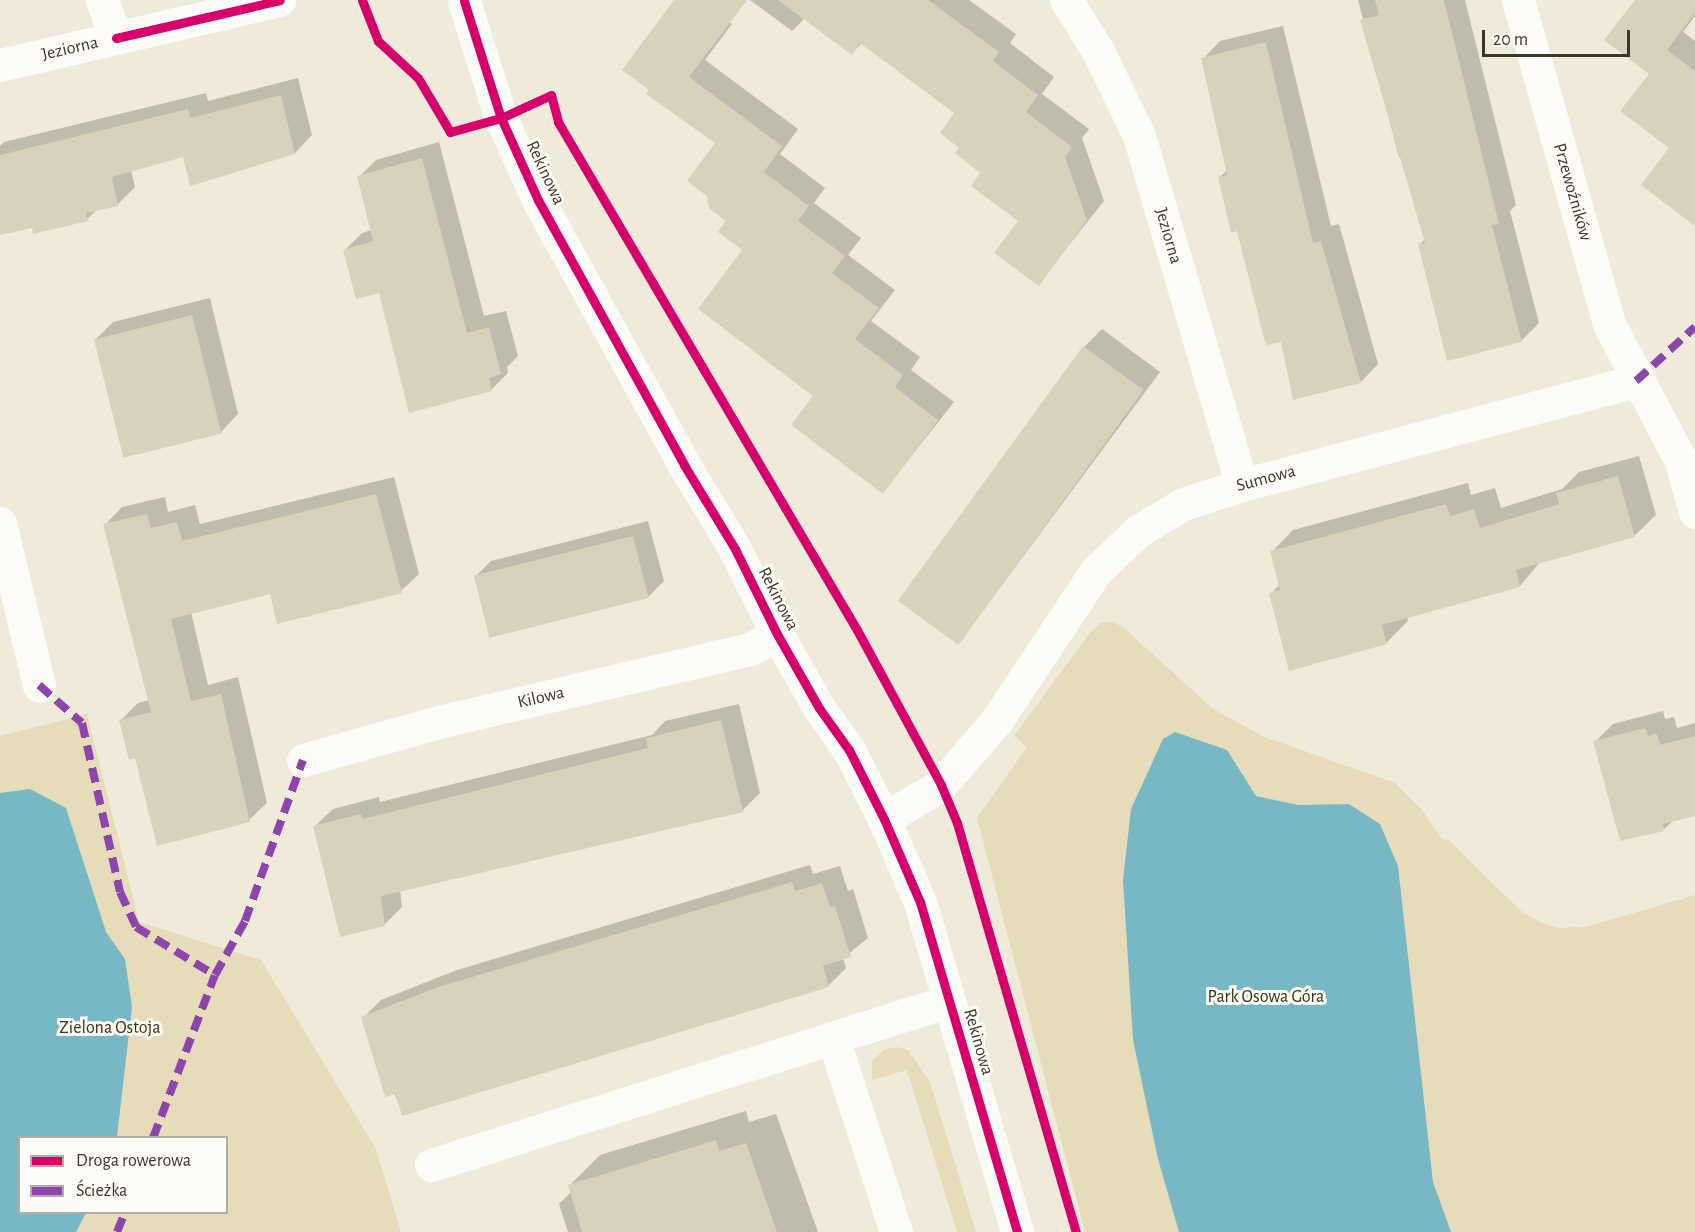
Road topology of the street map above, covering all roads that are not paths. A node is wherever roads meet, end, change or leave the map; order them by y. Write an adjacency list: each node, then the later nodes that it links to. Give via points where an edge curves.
1 (102, 0): 6 (street)
2 (280, 0): 6 (street, Jeziorna)
3 (461, 0): 12 (street, Rekinowa, via 501,118 538,200 684,465 735,549)
4 (1066, 0): 9 (street, Jeziorna, via 1098,51 1139,136)
5 (1518, 0): 8 (street, Przewoźników, via 1609,324)
6 (116, 38): 7 (street, Jeziorna)
7 (0, 65)
8 (1636, 381): 9 (street, Sumowa); 10 (street, via 1681,461)
9 (1242, 485): 15 (street, Sumowa, via 1183,504 1137,532 1086,583 997,720 941,785)
10 (1695, 512)
11 (0, 523): 13 (street)
12 (777, 634): 14 (street, Kilowa, via 750,650 442,721); 15 (street, Rekinowa, via 819,708 849,750)
13 (39, 685)
14 (303, 760)
15 (884, 819): 16 (street, Rekinowa, via 920,902)
16 (949, 1001): 17 (street); 20 (street, Rekinowa)
17 (833, 1038): 18 (street); 19 (street)
18 (431, 1165)
19 (896, 1232)
20 (1017, 1232)

